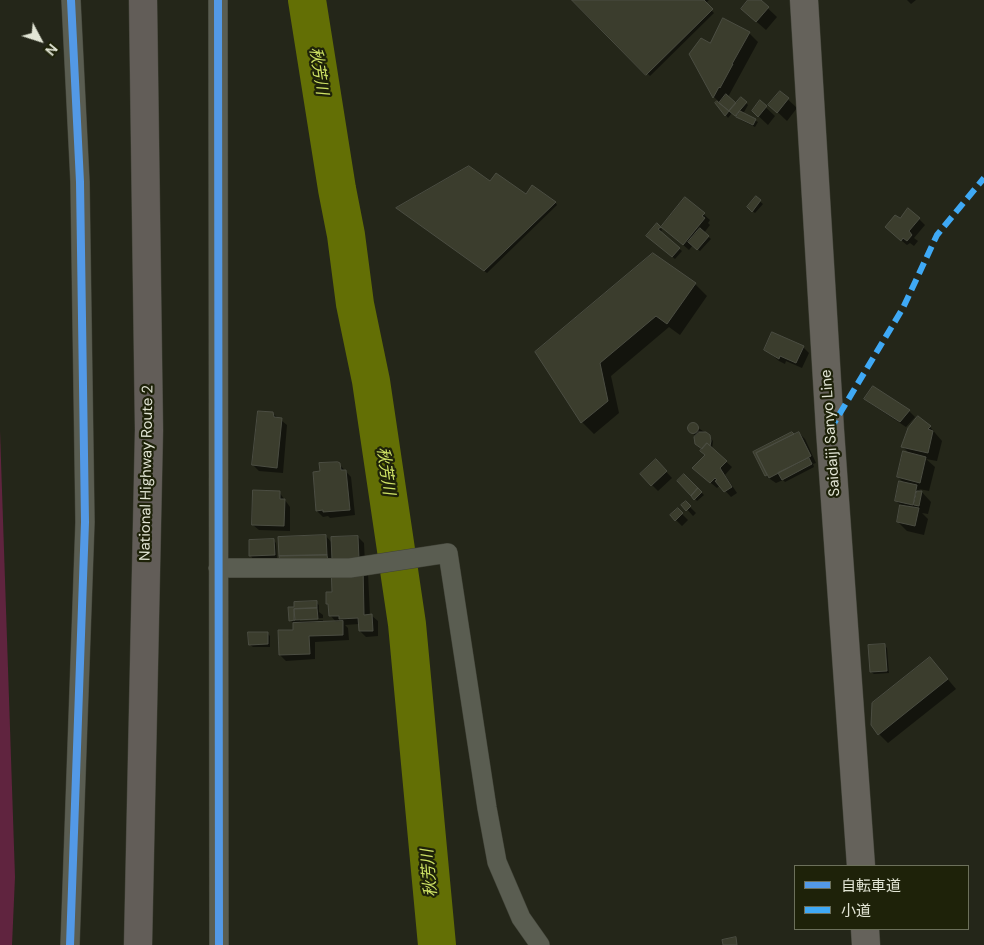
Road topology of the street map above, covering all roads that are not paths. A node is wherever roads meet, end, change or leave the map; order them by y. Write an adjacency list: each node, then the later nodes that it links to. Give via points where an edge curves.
1 (71, 0): 8 (street, via 80,182 85,522)
2 (143, 0): 9 (highway, National Highway Route 2, via 149,430)
3 (218, 0): 5 (street)
4 (804, 0): 6 (main road, Saidaiji Sanyo Line)
5 (218, 568): 10 (street); 11 (street, via 350,568 448,553 497,862 521,918)
6 (861, 865)
7 (865, 930): 12 (main road)
8 (70, 945)
9 (138, 945)
10 (219, 945)
11 (540, 945)
12 (866, 945)

